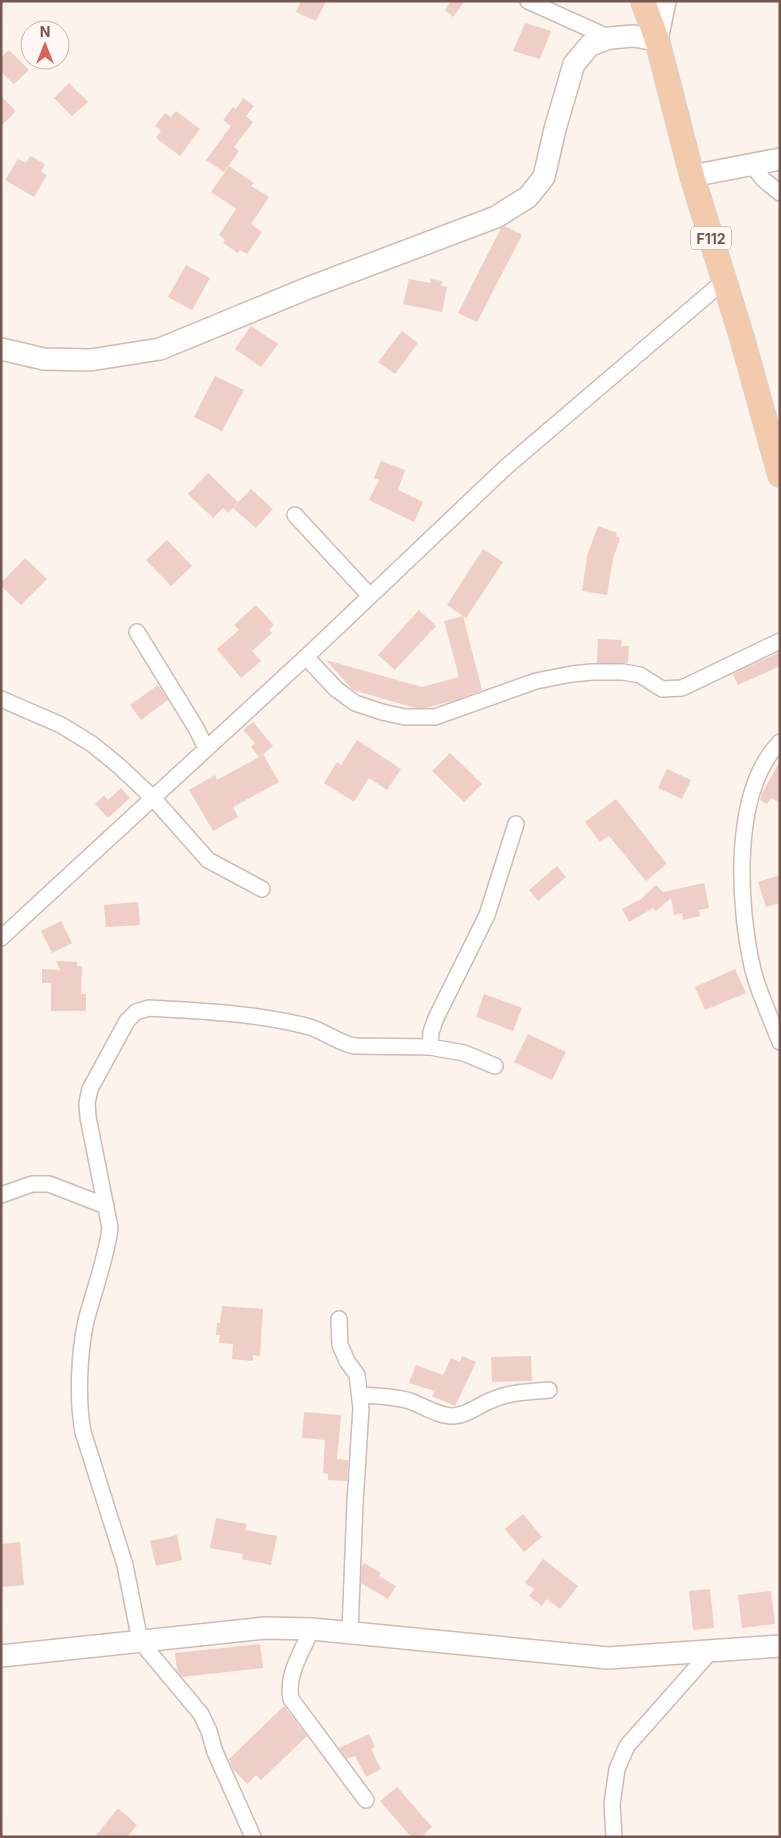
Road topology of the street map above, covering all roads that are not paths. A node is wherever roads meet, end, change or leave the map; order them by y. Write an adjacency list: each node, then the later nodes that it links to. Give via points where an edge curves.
1 (528, 1): 4 (street)
2 (643, 1): 5 (main road, F112)
3 (665, 1): 5 (main road)
4 (610, 38): 5 (main road, via 634,36); 11 (main road, via 590,45 574,64 544,177 528,197 496,217 308,288 160,349 90,360 44,359)
5 (657, 40): 8 (main road, F112)
6 (780, 159): 7 (main road)
7 (750, 164): 8 (main road); 9 (street)
8 (692, 176): 10 (main road, F112)
9 (780, 193)
10 (725, 280): 12 (main road, F112); 14 (street, via 506,467)
11 (1, 349)
12 (780, 475)
13 (295, 515): 14 (street)
14 (370, 596): 17 (street)
15 (137, 632): 20 (street)
16 (780, 642): 17 (street, via 682,688 662,689 640,675 623,672 572,674 536,681 435,716 405,716 355,703 336,689)
17 (306, 657): 20 (street)
18 (1, 699): 21 (street, via 61,725 92,744)
19 (780, 742): 25 (street, via 753,786 742,857 747,940 753,971)
20 (206, 748): 21 (street)
21 (153, 798): 23 (street, via 208,860); 24 (street)
22 (516, 824): 26 (street, via 487,915 436,1018)
23 (262, 889)
24 (1, 938)
25 (780, 1042)
26 (430, 1047): 27 (street, via 464,1052); 29 (street, via 344,1044 308,1026 267,1017 149,1008 136,1012 119,1033 90,1090 87,1103)
27 (495, 1066)
28 (1, 1195): 29 (street, via 32,1184 49,1184)
29 (106, 1206): 35 (street, via 110,1228 86,1323 79,1415 125,1565)
30 (339, 1319): 32 (street, via 340,1346 357,1375)
31 (549, 1390): 32 (street, via 504,1396 466,1414 452,1416 409,1401)
32 (360, 1395): 34 (street)
33 (312, 1629): 34 (main road); 35 (main road, via 265,1628); 39 (street, via 290,1678 290,1700)
34 (350, 1632): 37 (main road, via 608,1658)
35 (140, 1641): 38 (main road); 40 (street, via 200,1714)
36 (780, 1646): 37 (main road)
37 (711, 1651): 41 (street, via 627,1746 618,1769 612,1804)
38 (1, 1656)
39 (366, 1800)
40 (253, 1837)
41 (614, 1837)

